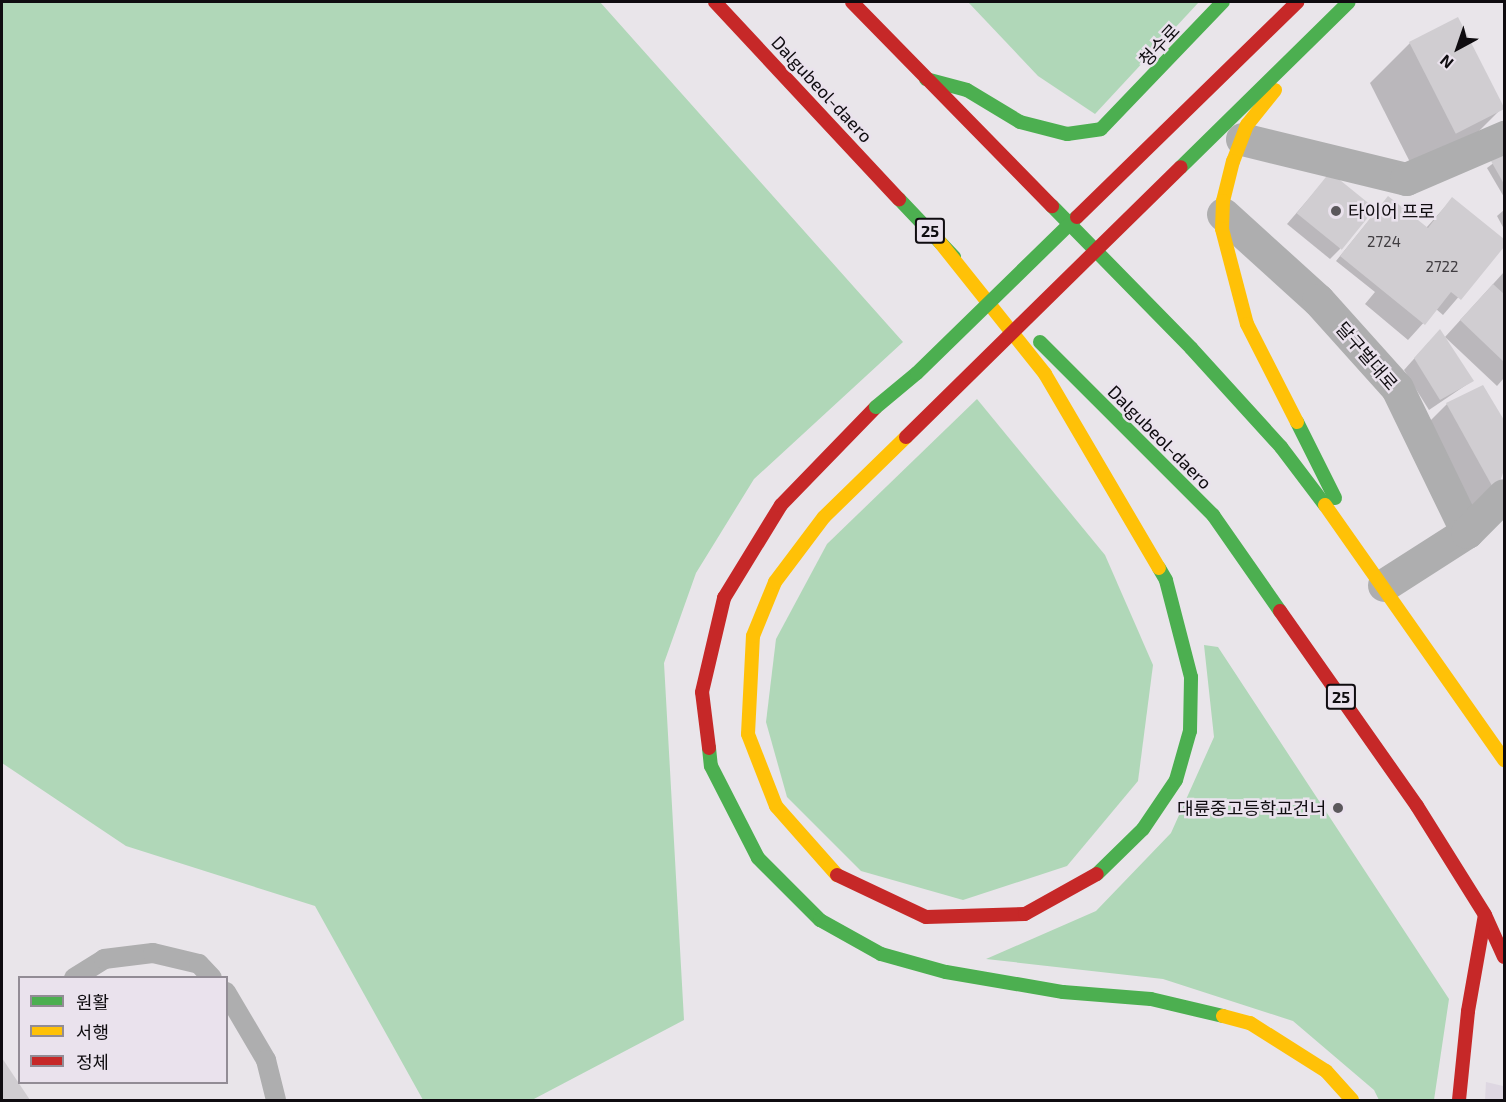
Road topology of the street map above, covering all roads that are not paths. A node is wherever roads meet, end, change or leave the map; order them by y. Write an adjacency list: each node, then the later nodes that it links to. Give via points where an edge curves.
1 (716, 2): 11 (main road, Dalgubeol-daero / 25)
2 (852, 2): 7 (main road)
3 (1223, 2): 7 (main road, 청수로, via 1146,87 1101,129 1067,134 1020,122 967,90)
4 (1297, 2): 22 (main road, bridge, via 917,373 876,407 781,505 724,598 702,692 711,766 758,858 820,920 881,954 946,972 1063,992 1150,999 1250,1023 1326,1071)
5 (1349, 2): 11 (main road, bridge, via 906,437 824,517 775,582 753,636 748,734 776,806 833,873 926,917 1025,914 1100,872 1143,829 1176,780 1190,731 1191,677 1166,580 1045,374)
6 (1363, 2): 9 (main road, via 1292,70 1247,125)
7 (926, 79): 14 (main road, via 1191,348 1281,447)
8 (1504, 137): 9 (street, via 1406,179)
9 (1242, 139): 10 (main road, via 1233,161)
10 (1223, 214): 13 (street, 달구벌대로, via 1318,300 1397,388); 14 (main road, via 1228,262 1246,324 1325,472)
11 (939, 241): 17 (main road, Dalgubeol-daero / 25, via 1213,515 1417,806)
12 (1504, 495): 13 (street)
13 (1467, 532): 15 (street)
14 (1357, 553): 15 (main road)
15 (1384, 585): 16 (main road)
16 (1504, 760)
17 (1485, 915): 18 (main road, Dalgubeol-daero / 25); 24 (main road, via 1468,1011)
18 (1504, 957)
19 (77, 976): 20 (lane, via 104,959 153,953 199,964)
20 (210, 976)
21 (228, 995): 23 (lane, via 266,1060)
22 (1345, 1098)
23 (276, 1101)
24 (1459, 1101)

